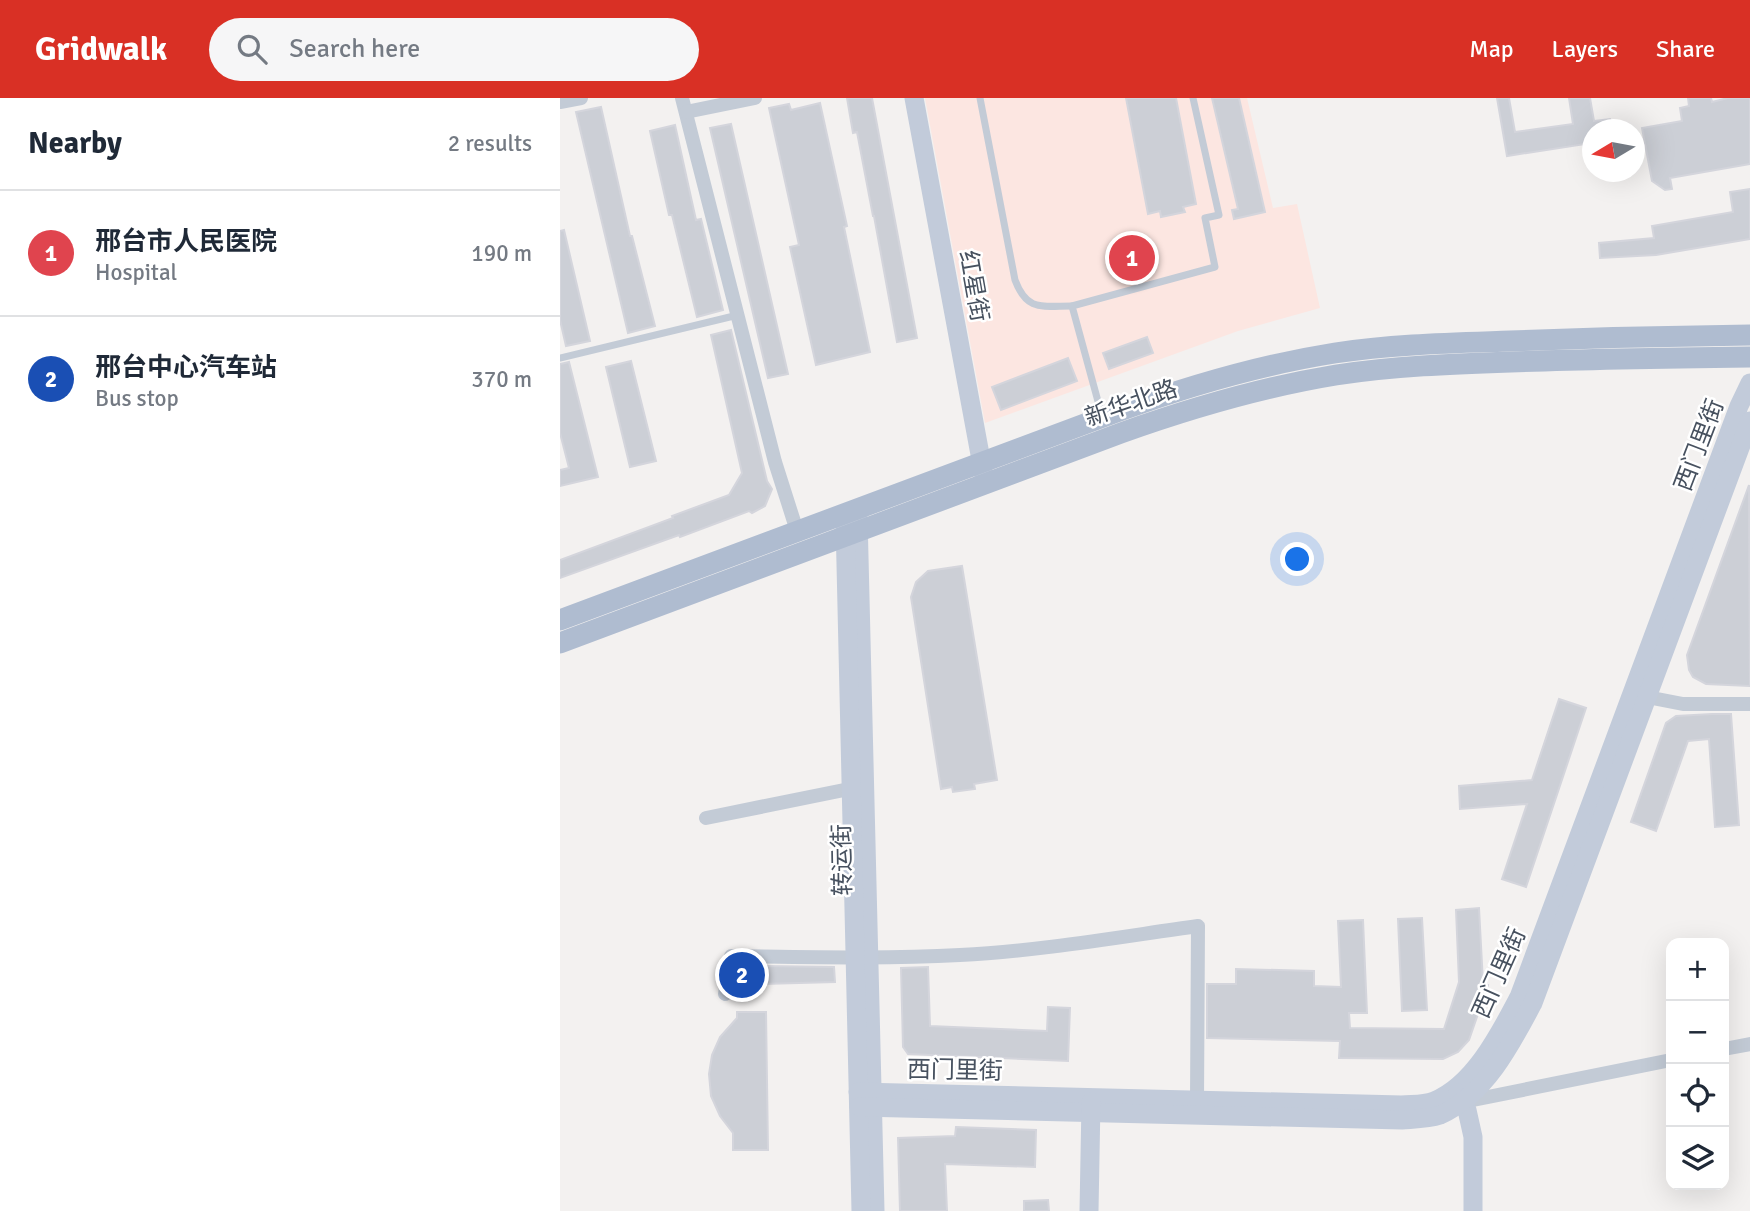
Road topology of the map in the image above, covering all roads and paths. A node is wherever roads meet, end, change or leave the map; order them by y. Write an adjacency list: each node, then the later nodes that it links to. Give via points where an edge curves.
1 (580, 98): 6 (street)
2 (755, 98): 7 (street)
3 (914, 98): 16 (street, 红星街)
4 (980, 98): 8 (lane, via 1019,291 1037,306)
5 (1193, 98): 8 (lane, via 1219,215 1205,218 1215,267)
6 (560, 102)
7 (684, 105): 9 (street)
8 (1072, 306): 14 (lane)
9 (738, 315): 12 (lane); 19 (street)
10 (1750, 335): 14 (main road, 新华北路, via 1385,347 1266,367)
11 (1750, 357): 17 (main road, 新华北路, via 1421,366 1317,378 1157,420)
12 (560, 358)
13 (1750, 383): 32 (street, 西门里街, via 1520,997)
14 (1103, 417): 16 (main road, 新华北路)
15 (1750, 421): 23 (street)
16 (981, 462): 17 (street, 红星街); 18 (main road, 新华北路)
17 (985, 484): 20 (main road, 新华北路)
18 (851, 511): 19 (main road, 新华北路); 20 (street, 转运街)
19 (797, 531): 21 (main road, 新华北路)
20 (852, 533): 22 (main road, 新华北路); 25 (street, 转运街)
21 (560, 621)
22 (560, 643)
23 (1647, 697): 24 (street, via 1683,704); 32 (street, via 1533,1003 1507,1051)
24 (1750, 704)
25 (858, 787): 26 (street); 27 (street, 转运街)
26 (706, 818)
27 (862, 958): 28 (street, via 732,956); 33 (street, 转运街); 34 (street, via 1014,950 1198,926)
28 (725, 994)
29 (1750, 1044): 30 (street)
30 (1729, 1048)
31 (1666, 1061): 32 (street)
32 (1459, 1096): 34 (street, 西门里街, via 1402,1105); 35 (street, via 1437,1116 1402,1120); 39 (street, via 1473,1137)
33 (865, 1100): 35 (street); 36 (street, 转运街); 37 (street, 转运街)
34 (1197, 1100): 35 (street, 西门里街)
35 (1091, 1105): 38 (street)
36 (861, 1211)
37 (875, 1211)
38 (1089, 1211)
39 (1473, 1211)

